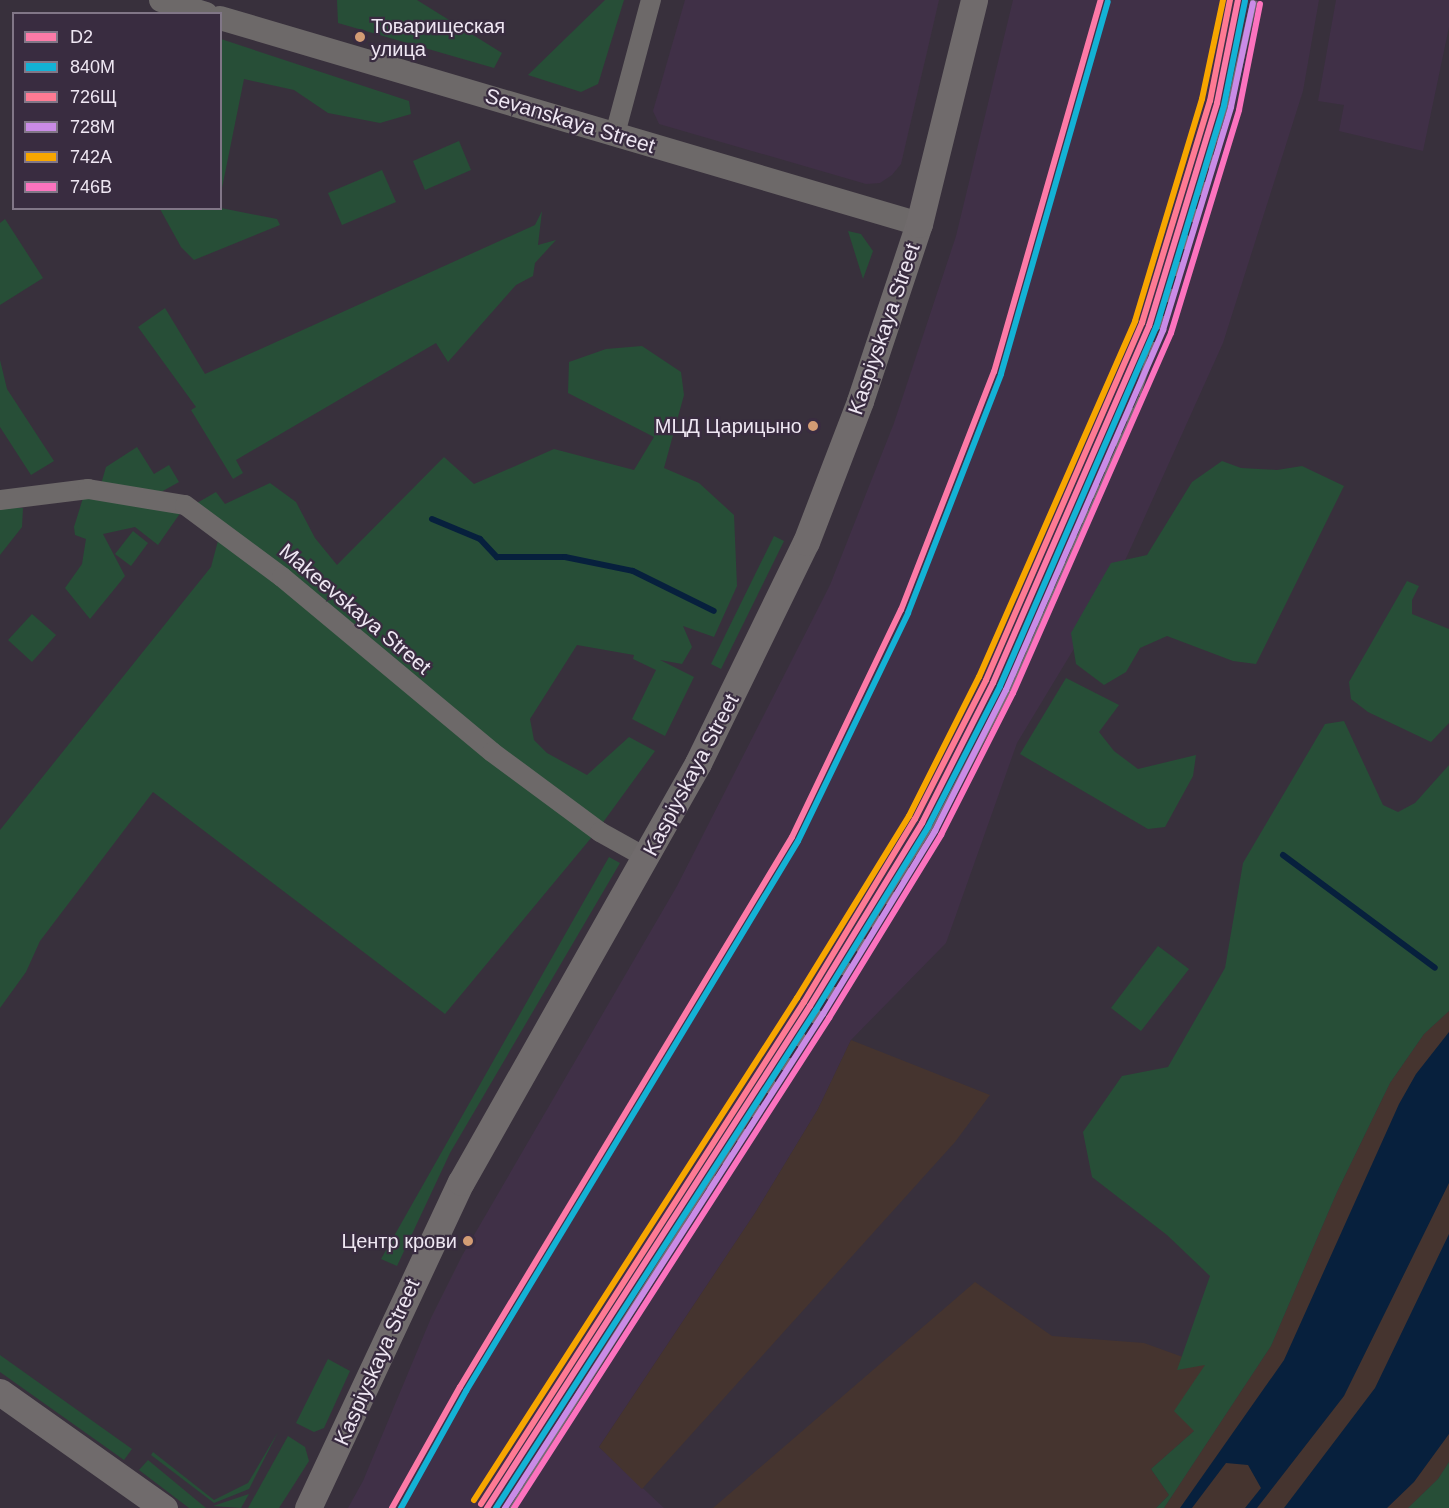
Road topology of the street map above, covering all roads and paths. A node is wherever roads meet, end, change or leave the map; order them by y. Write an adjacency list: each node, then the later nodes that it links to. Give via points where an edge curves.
1 (161, 0): 4 (street)
2 (651, 0): 6 (street)
3 (974, 0): 7 (main road, Kaspiyskaya Street)
4 (200, 12)
5 (222, 19): 6 (street, Sevanskaya Street)
6 (615, 134): 7 (street, Sevanskaya Street)
7 (919, 224): 9 (main road, Kaspiyskaya Street, via 860,401 806,542 735,693)
8 (0, 500): 9 (street, Makeevskaya Street, via 88,489 185,505 282,577 492,752 600,832)
9 (647, 858): 12 (main road, Kaspiyskaya Street, via 485,1135)
10 (0, 1392): 11 (main road)
11 (164, 1508)
12 (308, 1508)

